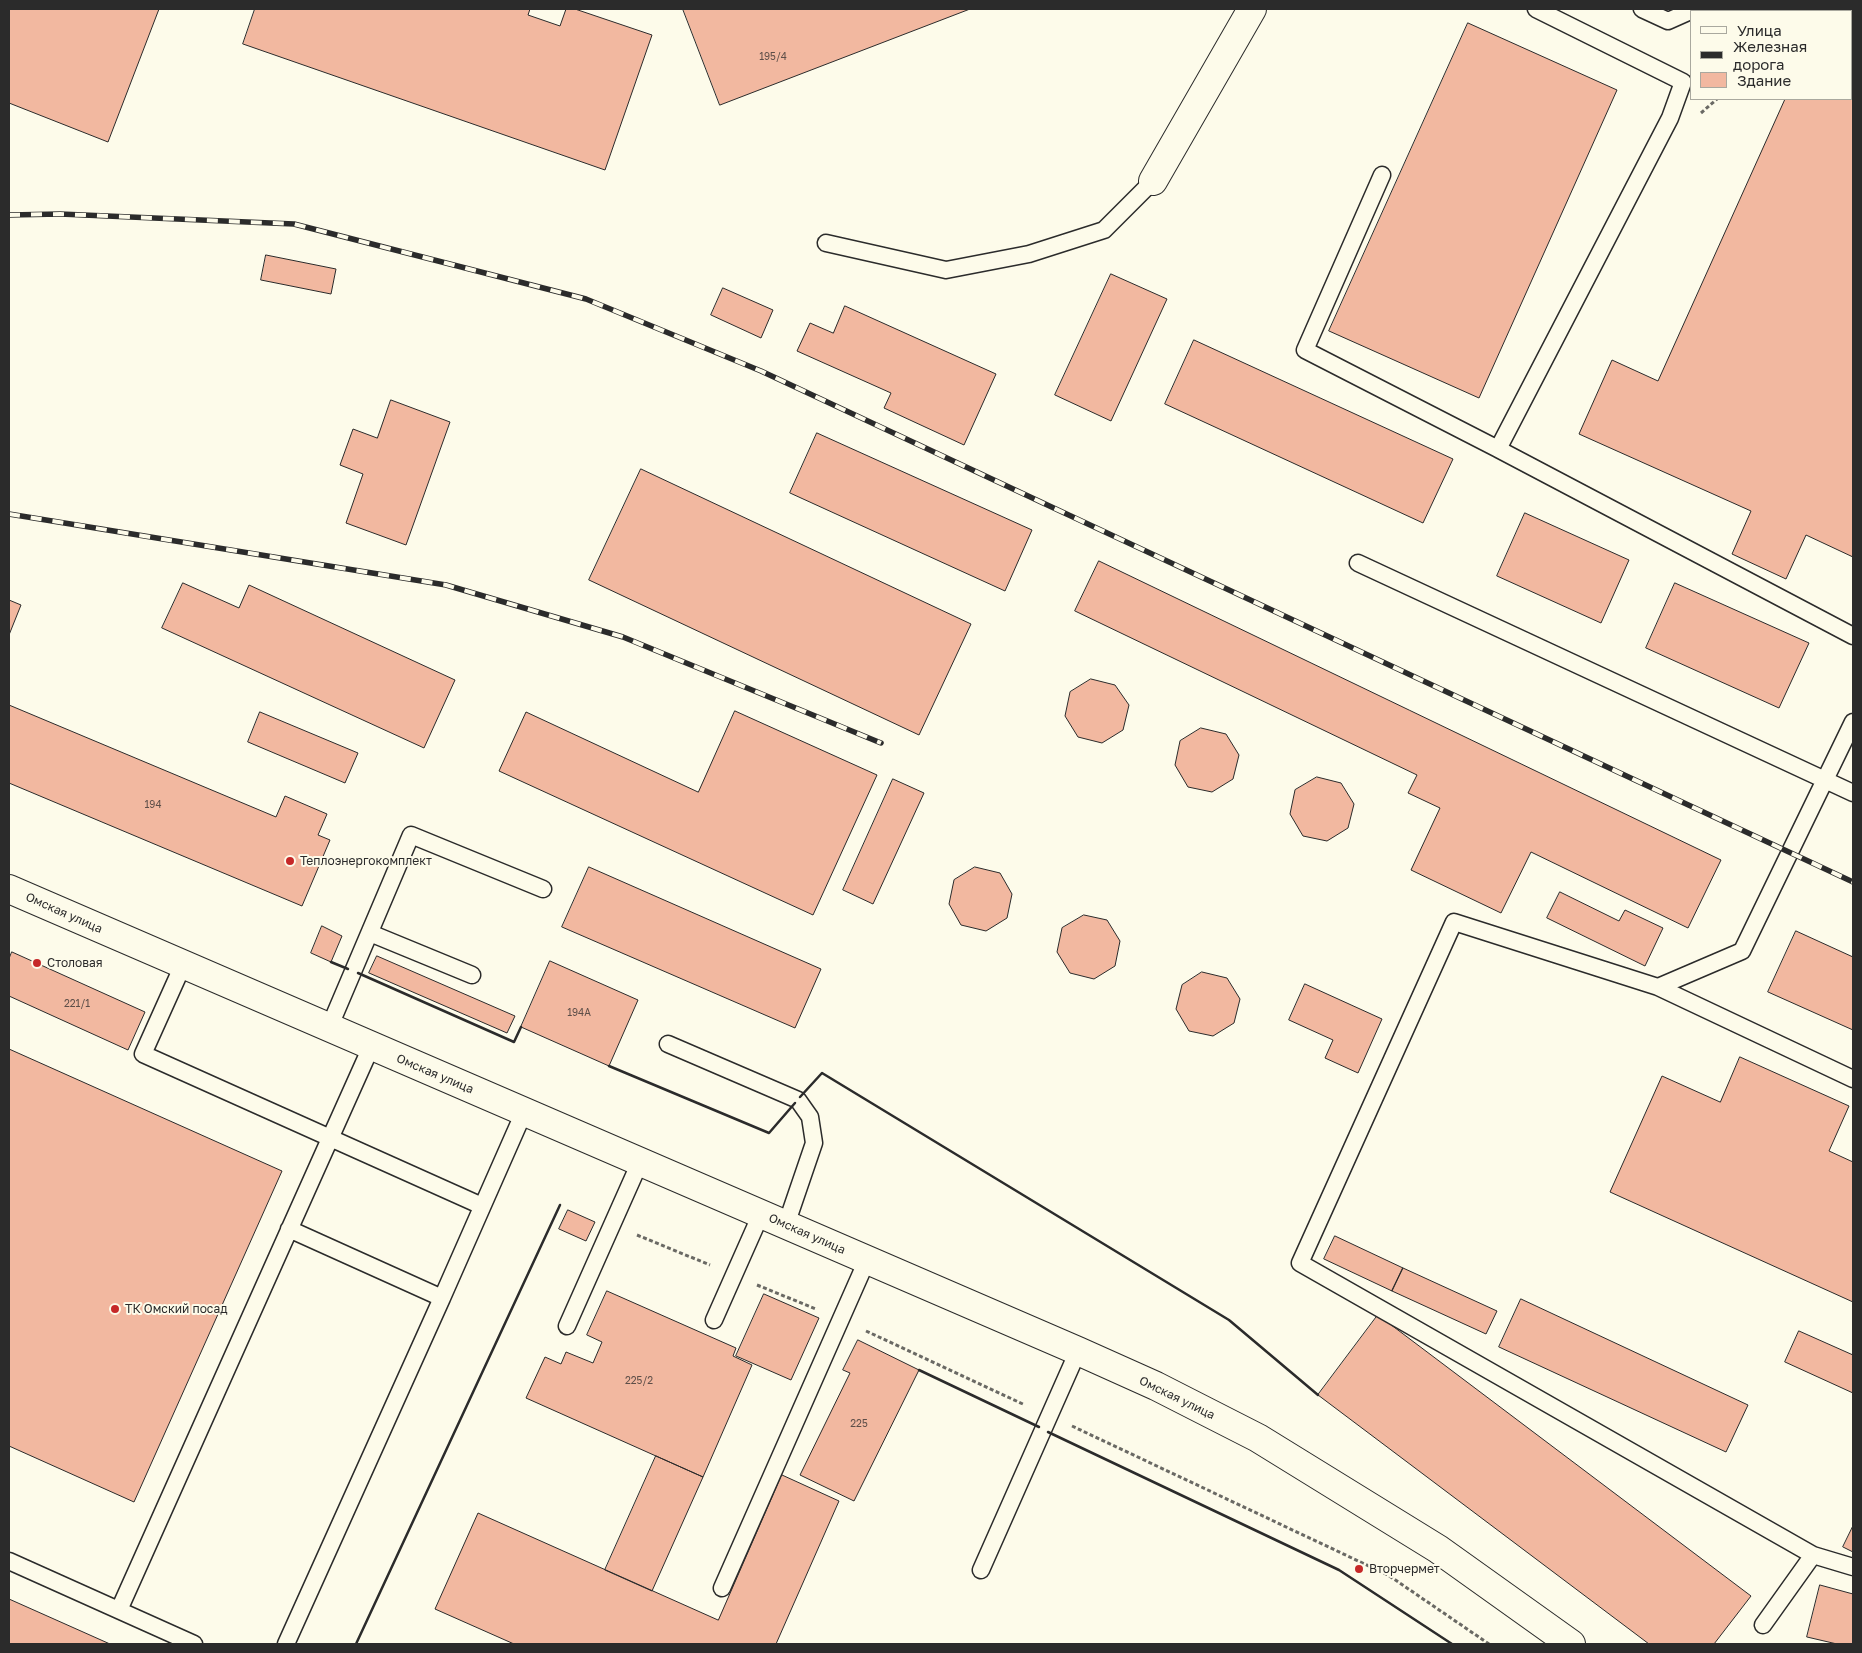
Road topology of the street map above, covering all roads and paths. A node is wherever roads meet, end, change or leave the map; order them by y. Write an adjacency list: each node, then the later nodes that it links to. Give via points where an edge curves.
1 (1252, 9): 6 (street)
2 (1536, 9): 8 (lane, via 1683,82 1670,118)
3 (1642, 9): 4 (lane, via 1668,21)
4 (1690, 11)
5 (1382, 175): 8 (lane, via 1305,350)
6 (1153, 181): 7 (lane, via 1104,230 1029,254 946,270)
7 (826, 243)
8 (1498, 449): 10 (lane)
9 (1358, 563): 12 (lane)
10 (1853, 636)
11 (1853, 722): 12 (lane)
12 (1826, 779): 13 (lane); 19 (lane, via 1742,951)
13 (1853, 793)
14 (9, 889): 17 (street, Омская улица)
15 (543, 890): 16 (lane, via 412,835)
16 (370, 933): 18 (lane); 20 (lane)
17 (183, 965): 20 (street, Омская улица); 25 (lane, via 143,1054)
18 (472, 975)
19 (1658, 987): 23 (lane); 36 (lane, via 1454,922 1300,1264)
20 (329, 1028): 22 (street, Омская улица)
21 (668, 1044): 29 (lane, via 798,1100 810,1117 814,1143)
22 (371, 1047): 24 (street, Омская улица); 25 (lane)
23 (1853, 1079)
24 (524, 1112): 26 (street, Омская улица); 27 (lane)
25 (330, 1138): 27 (lane); 30 (lane)
26 (640, 1162): 28 (street, Омская улица); 34 (lane)
27 (482, 1206): 32 (lane)
28 (761, 1214): 29 (street, Омская улица); 33 (lane)
29 (786, 1225): 31 (street, Омская улица)
30 (289, 1229): 32 (lane); 41 (lane)
31 (867, 1260): 35 (street, Омская улица); 40 (lane)
32 (442, 1298): 44 (lane)
33 (714, 1320)
34 (567, 1326)
35 (1078, 1351): 39 (lane); 45 (street, Омская улица, via 1258,1438 1438,1550)
36 (1813, 1555): 38 (lane); 42 (lane)
37 (9, 1561): 41 (lane)
38 (1853, 1567)
39 (981, 1570)
40 (722, 1588)
41 (118, 1610): 43 (lane)
42 (1763, 1625)
43 (194, 1644)
44 (286, 1644)
45 (1571, 1644)

